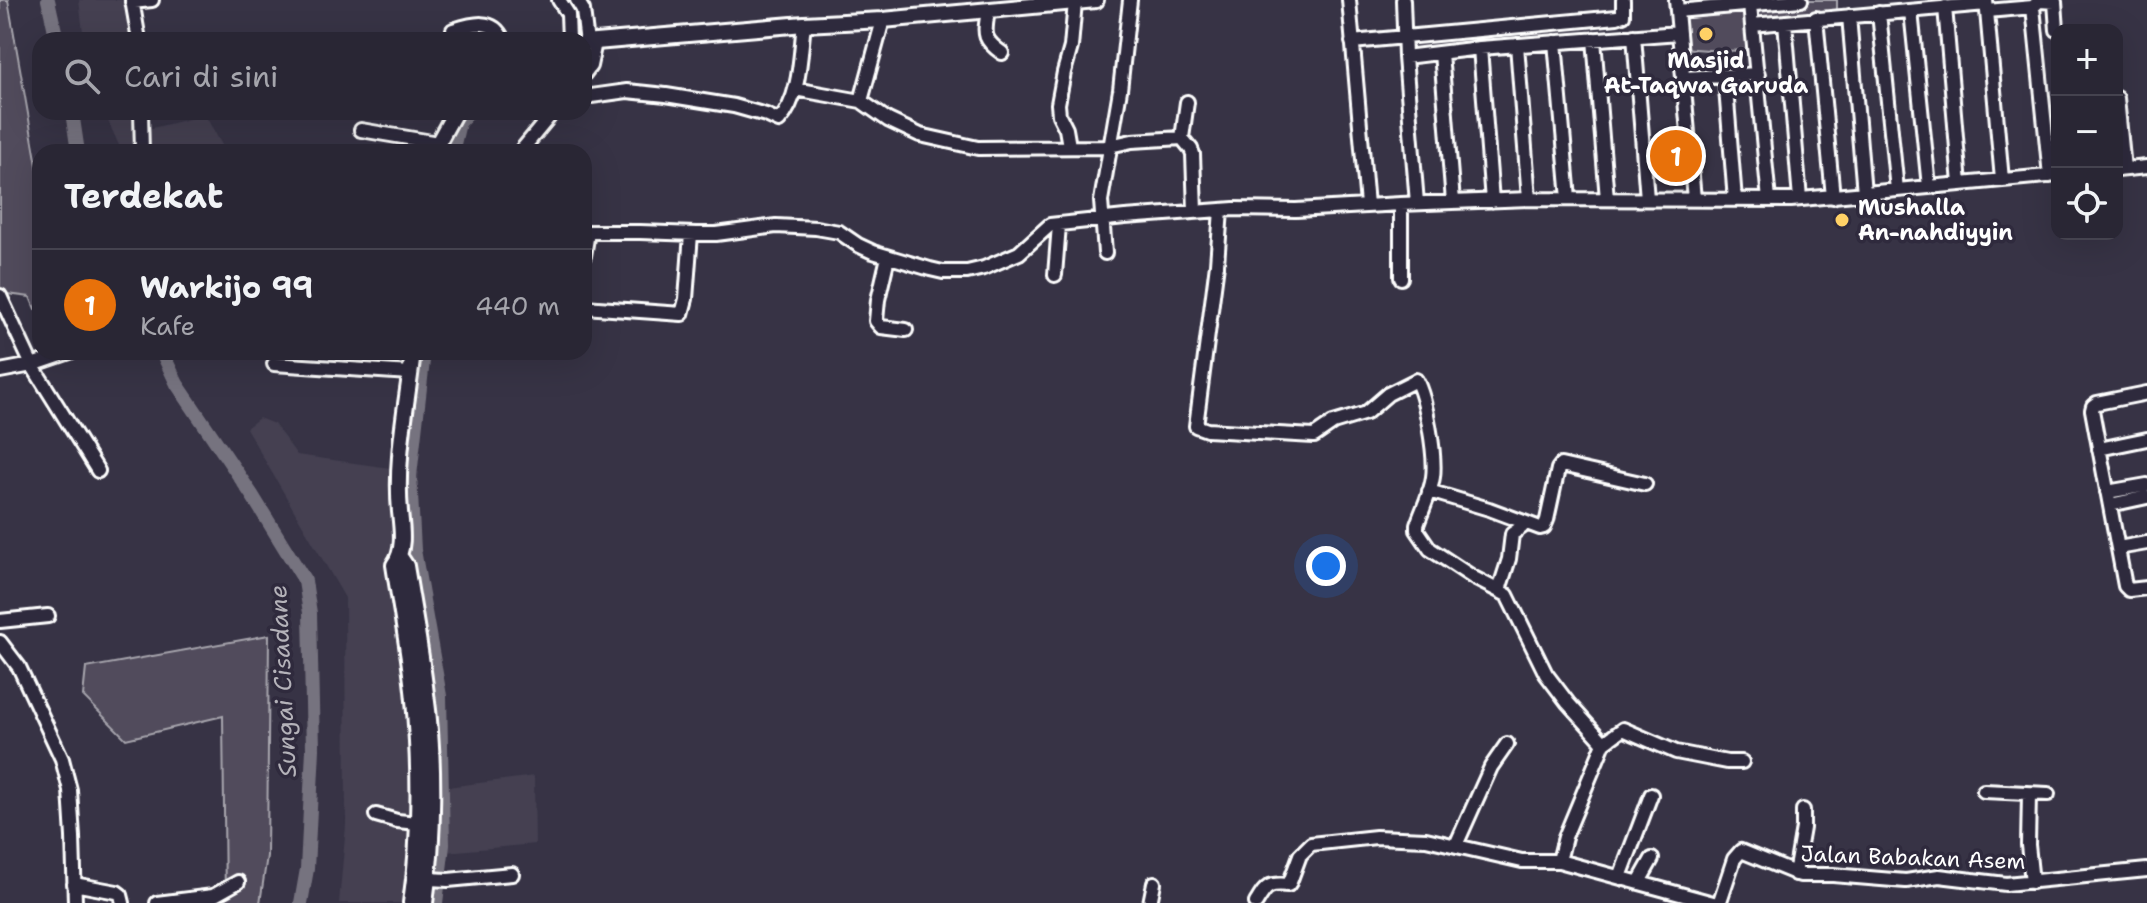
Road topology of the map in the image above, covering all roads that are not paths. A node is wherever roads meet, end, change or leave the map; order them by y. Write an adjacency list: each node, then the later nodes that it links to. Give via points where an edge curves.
1 (152, 0): 10 (street)
2 (559, 0): 32 (street, via 568,14)
3 (577, 0): 33 (street)
4 (1096, 0): 11 (main road)
5 (1130, 0): 62 (street)
6 (1349, 0): 38 (street)
7 (1403, 0): 36 (street)
8 (1623, 0): 24 (street, via 1620,17)
9 (1801, 0): 14 (street)
10 (132, 1): 30 (street)
11 (1075, 2): 18 (main road); 63 (street, via 1058,104)
12 (2037, 2): 16 (street); 27 (street, via 2055,2); 65 (street)
13 (1727, 3): 14 (street); 17 (street)
14 (1750, 5): 28 (street)
15 (1938, 5): 16 (street); 19 (street); 69 (street)
16 (1986, 5): 68 (street)
17 (1676, 6): 34 (street)
18 (988, 10): 23 (main road); 43 (street, via 985,38)
19 (1911, 11): 20 (street); 70 (street)
20 (1879, 13): 21 (street); 71 (street)
21 (1849, 16): 22 (street); 72 (street)
22 (1816, 18): 25 (street); 73 (street)
23 (883, 20): 26 (main road); 51 (street)
24 (1582, 20): 36 (street); 37 (street)
25 (1785, 22): 28 (street); 79 (street)
26 (804, 24): 40 (main road); 49 (street)
27 (2057, 24)
28 (1752, 25): 46 (street)
29 (453, 30): 31 (street, via 489,24)
30 (138, 32)
31 (498, 32)
32 (569, 32)
33 (587, 32)
34 (1679, 33): 35 (street); 48 (street)
35 (1634, 36): 37 (street); 77 (street)
36 (1405, 37): 38 (street); 45 (street)
37 (1589, 39): 39 (street); 76 (street)
38 (1352, 42): 86 (street)
39 (1555, 42): 41 (street); 75 (street)
40 (592, 43)
41 (1517, 45): 42 (street); 74 (street)
42 (1480, 48): 44 (street); 82 (street)
43 (1002, 53)
44 (1441, 53): 45 (street); 83 (street)
45 (1405, 57): 84 (street)
46 (1758, 74): 47 (street); 81 (street)
47 (1725, 76): 48 (street); 80 (street)
48 (1684, 78): 78 (street)
49 (795, 89): 50 (street, via 779,121 734,106 666,95 627,91); 51 (street)
50 (592, 96)
51 (861, 101): 63 (street, via 888,120 932,139 978,148)
52 (1187, 102): 57 (street)
53 (141, 120): 58 (street)
54 (451, 120): 60 (main road)
55 (546, 120): 61 (street)
56 (361, 130): 59 (street)
57 (1182, 138): 62 (street); 88 (street, via 1193,154)
58 (142, 144)
59 (424, 144)
60 (439, 144)
61 (527, 144)
62 (1110, 145): 63 (street); 89 (street)
63 (1069, 146)
64 (2147, 167): 66 (street)
65 (2052, 168)
66 (2123, 169)
67 (2051, 175): 68 (street)
68 (2002, 180): 69 (street)
69 (1960, 184): 70 (street)
70 (1929, 187): 71 (street)
71 (1897, 190): 72 (street)
72 (1864, 193): 73 (street)
73 (1833, 197): 79 (street)
74 (1529, 199): 75 (street); 82 (street)
75 (1569, 199): 76 (street)
76 (1607, 199): 77 (street)
77 (1647, 199): 78 (street)
78 (1694, 199): 80 (street)
79 (1800, 199): 81 (street)
80 (1735, 200): 81 (street)
81 (1769, 200)
82 (1492, 201): 83 (street)
83 (1453, 202): 84 (street)
84 (1417, 203): 85 (street)
85 (1401, 204): 86 (street); 96 (street)
86 (1367, 205): 87 (street)
87 (1221, 210): 88 (street); 112 (street, via 1196,426 1314,436 1333,423 1362,415 1416,380 1430,434)
88 (1195, 211): 89 (street)
89 (1102, 221): 90 (street); 93 (street)
90 (1059, 225): 94 (street, via 1047,227 1019,253 967,272 943,272); 95 (street)
91 (592, 232): 92 (street)
92 (691, 234): 94 (street, via 816,228 839,232); 98 (street, via 683,313)
93 (1105, 253)
94 (888, 257): 99 (street, via 876,321 881,327)
95 (1055, 275)
96 (1401, 278)
97 (0, 296): 103 (street)
98 (592, 308)
99 (906, 330)
100 (47, 360): 103 (street)
101 (412, 360): 105 (main road)
102 (274, 364): 105 (street)
103 (32, 365): 104 (street); 109 (street)
104 (0, 371)
105 (410, 373): 118 (main road, via 398,473)
106 (2147, 393): 108 (street, via 2094,404)
107 (2147, 439): 108 (street)
108 (2099, 449): 114 (street)
109 (98, 471)
110 (1645, 484): 115 (street, via 1561,465 1544,527)
111 (2147, 485): 114 (street)
112 (1429, 491): 115 (street); 120 (street, via 1417,525 1423,540 1444,560)
113 (2147, 497): 114 (street)
114 (2108, 498): 117 (street)
115 (1524, 524): 120 (street, via 1512,534)
116 (2147, 543): 117 (street)
117 (2118, 548): 119 (street, via 2127,589)
118 (400, 557): 133 (main road, via 394,565 414,699); 141 (main road, via 406,566 427,697)
119 (2147, 588)
120 (1499, 590): 124 (street, via 1507,595 1546,674)
121 (48, 616): 122 (street)
122 (0, 621)
123 (0, 642): 146 (street, via 19,667 62,759 70,790)
124 (1604, 743): 126 (street, via 1623,729 1676,752); 136 (street)
125 (1507, 744): 134 (street)
126 (1742, 762)
127 (1984, 791): 128 (street)
128 (2029, 794): 129 (street); 144 (street)
129 (2048, 794)
130 (1651, 795): 140 (street)
131 (1803, 810): 139 (street)
132 (376, 815): 133 (street)
133 (418, 823): 151 (main road)
134 (1456, 845): 136 (street, Jalan Babakan Asem, via 1522,861); 154 (street, Jalan Babakan Asem, via 1401,837 1311,844 1300,855 1288,885 1265,887)
135 (1652, 859): 143 (street)
136 (1559, 861): 140 (street, Jalan Babakan Asem)
137 (2147, 870): 144 (street, Jalan Babakan Asem)
138 (512, 874): 141 (street)
139 (1795, 874): 144 (street, Jalan Babakan Asem); 155 (street, Jalan Babakan Asem, via 1739,851)
140 (1620, 877): 143 (street, Jalan Babakan Asem)
141 (431, 879): 152 (main road)
142 (238, 882): 147 (street)
143 (1639, 882): 155 (street, Jalan Babakan Asem)
144 (2032, 882)
145 (1154, 883): 153 (street)
146 (74, 884): 148 (street); 149 (street, via 117,892)
147 (194, 901): 150 (street)
148 (75, 903)
149 (123, 903)
150 (157, 903)
151 (411, 903)
152 (425, 903)
153 (1150, 903)
154 (1256, 903)
155 (1715, 903)

